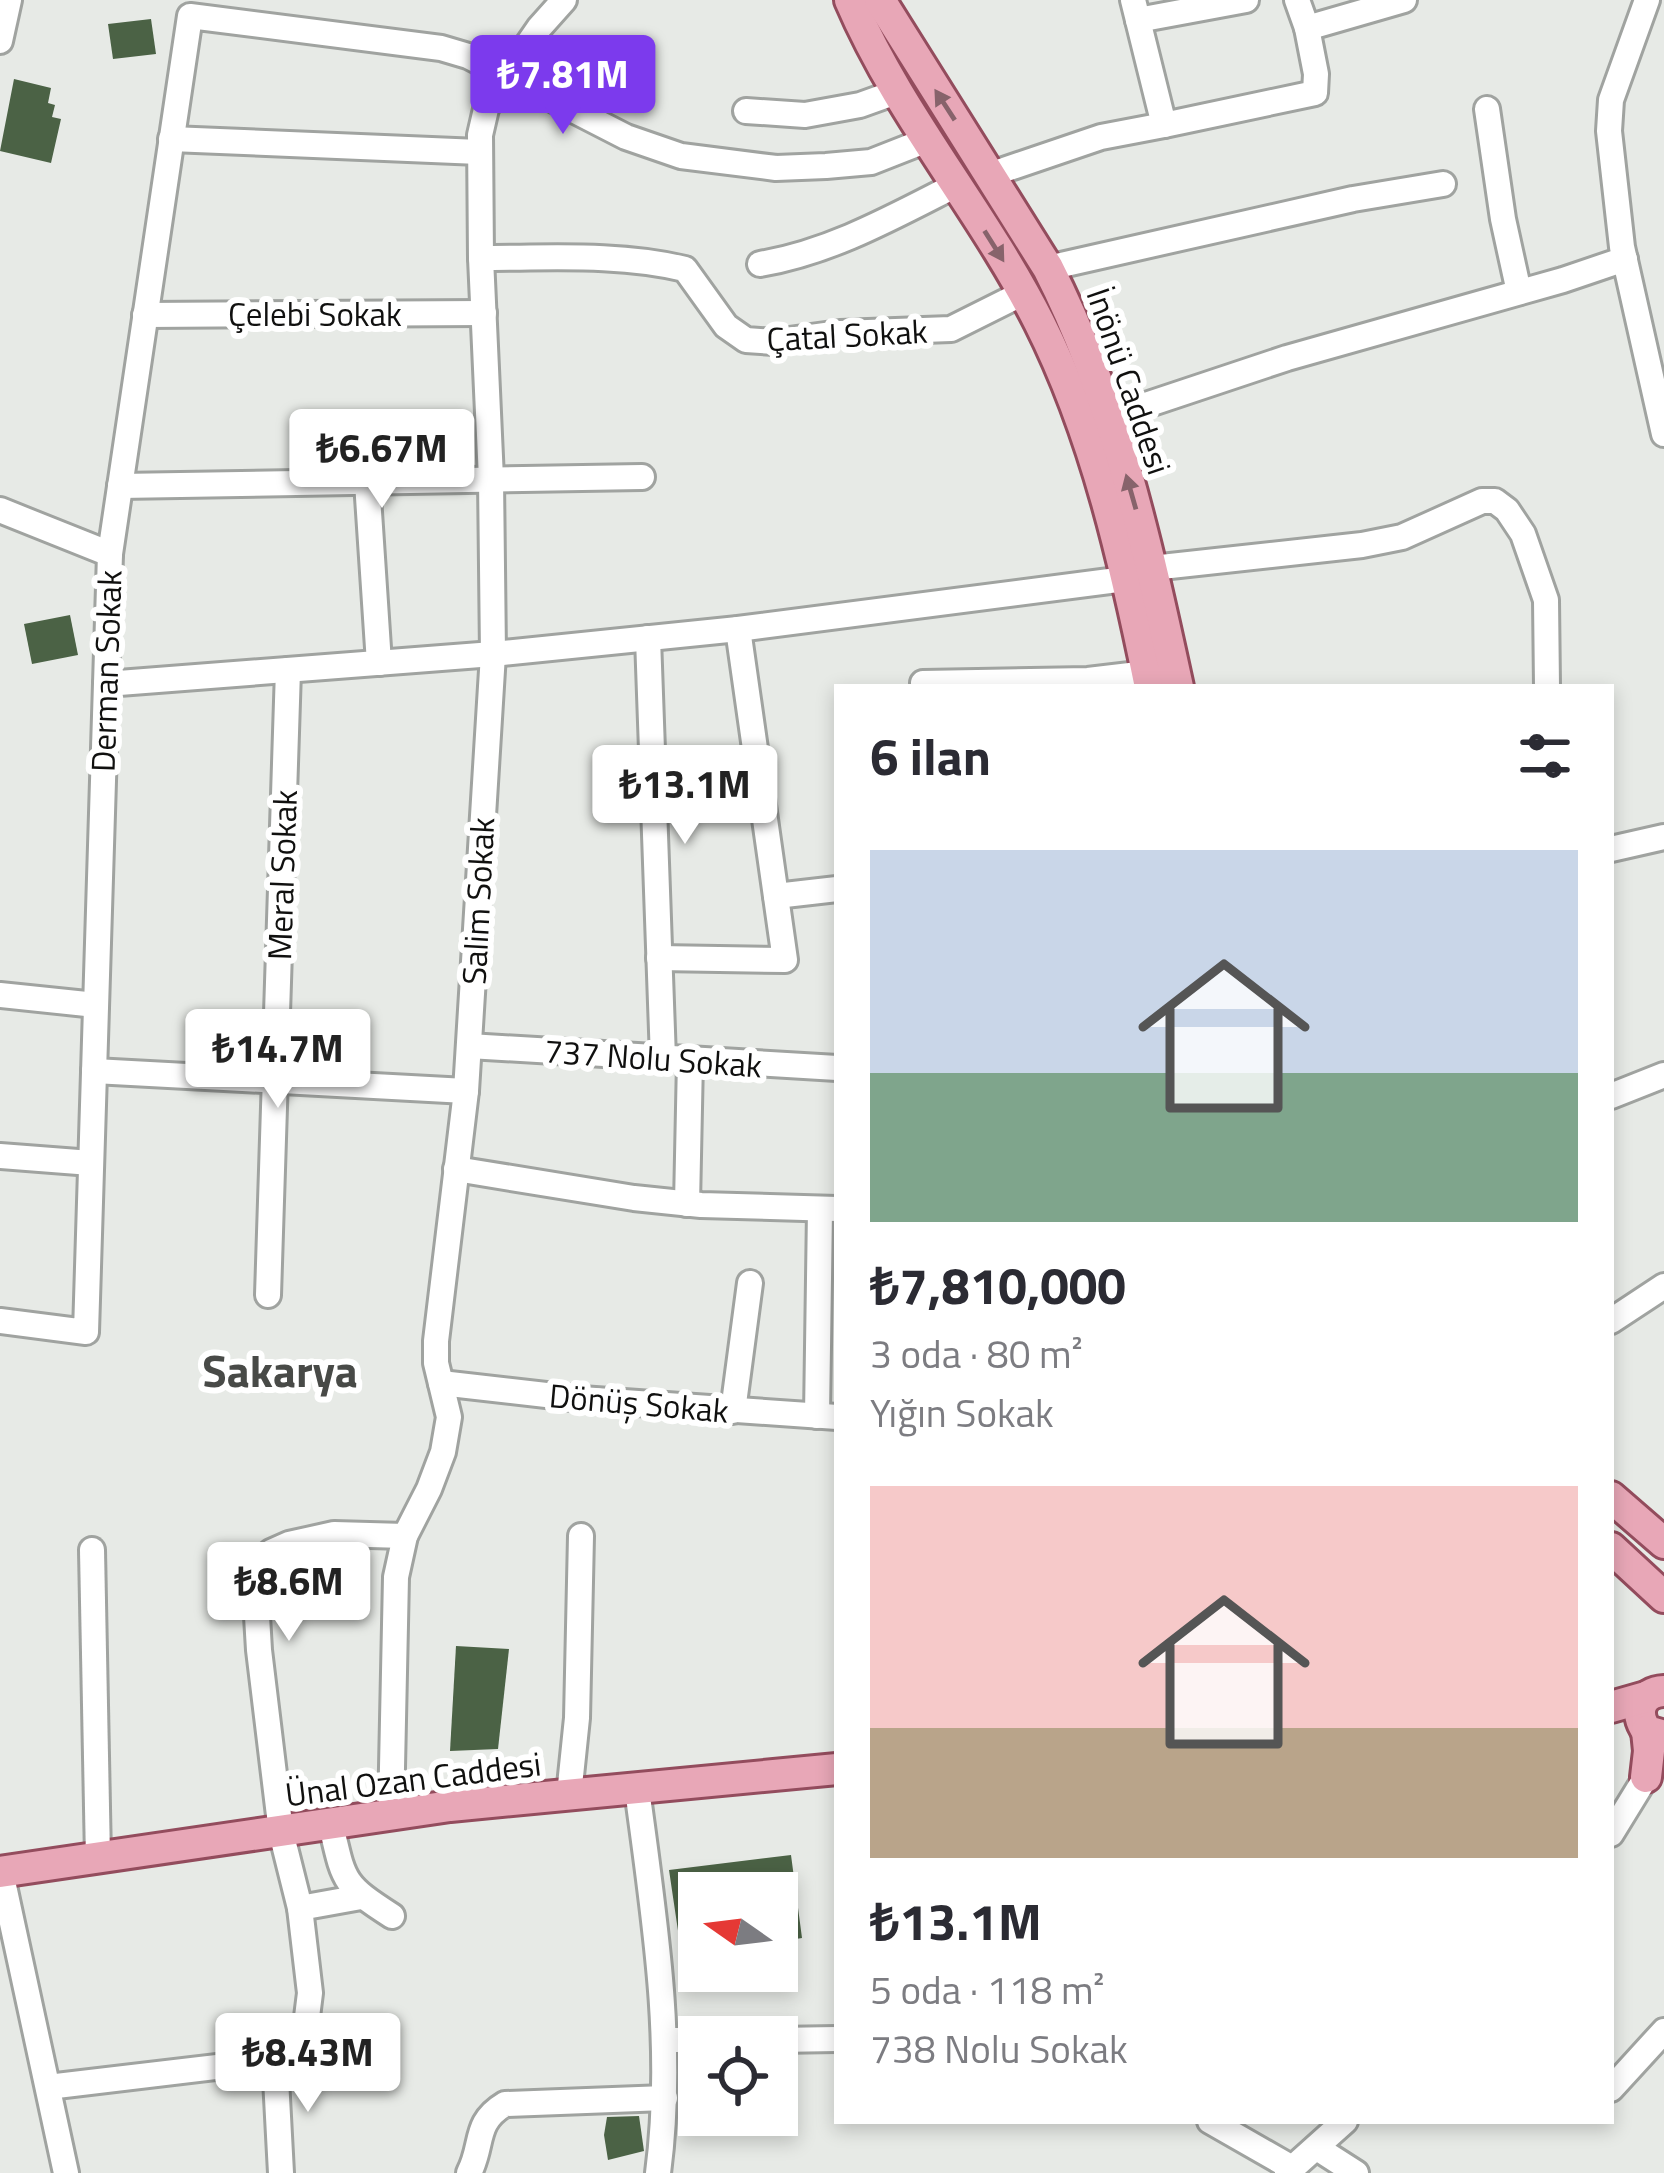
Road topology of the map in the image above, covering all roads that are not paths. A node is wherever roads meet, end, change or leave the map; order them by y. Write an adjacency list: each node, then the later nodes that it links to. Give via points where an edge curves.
1 (9, 0): 11 (street)
2 (564, 0): 12 (street, Salim Sokak)
3 (850, 0): 13 (main road, İnönü Caddesi)
4 (880, 0): 20 (main road, İnönü Caddesi, one-way to 4)
5 (1246, 0): 9 (street)
6 (1297, 0): 10 (street)
7 (1404, 0): 10 (street)
8 (1647, 0): 24 (street, via 1611,100)
9 (1136, 10): 16 (street)
10 (1306, 28): 16 (street, via 1315,93)
11 (0, 41)
12 (506, 76): 17 (street, Derman Sokak, via 441,48 190,16); 18 (street, via 681,156 826,166 872,162); 19 (street, Salim Sokak, via 486,109)
13 (898, 91): 15 (street, via 805,115); 18 (main road, İnönü Caddesi)
14 (1487, 109): 27 (street)
15 (746, 111)
16 (1164, 125): 20 (street)
17 (171, 139): 19 (street); 30 (street, Derman Sokak)
18 (927, 140): 21 (main road, İnönü Caddesi)
19 (479, 152): 23 (street, Salim Sokak)
20 (989, 175): 26 (main road, İnönü Caddesi)
21 (956, 184): 25 (street, via 855,236); 28 (main road, İnönü Caddesi, one-way to 28)
22 (1443, 184): 26 (street)
23 (481, 258): 28 (street, Çatal Sokak, via 685,269 725,326 746,340 774,342 951,329); 29 (street, Salim Sokak)
24 (1625, 259): 27 (street); 32 (street)
25 (760, 264)
26 (1048, 268): 31 (main road, İnönü Caddesi)
27 (1519, 292): 31 (street)
28 (1023, 293): 39 (main road, İnönü Caddesi)
29 (484, 314): 30 (street, Çelebi Sokak); 34 (street, Salim Sokak)
30 (146, 315): 36 (street, Derman Sokak)
31 (1110, 417): 39 (main road, İnönü Caddesi, one-way to 31)
32 (1664, 434)
33 (642, 477): 34 (street)
34 (491, 479): 35 (street); 42 (street, Salim Sokak)
35 (367, 482): 36 (street); 43 (street)
36 (120, 486): 38 (street, Derman Sokak)
37 (0, 510): 38 (street)
38 (110, 554): 49 (street, Derman Sokak)
39 (1138, 573): 40 (street); 45 (main road, İnönü Caddesi); 47 (main road, İnönü Caddesi); 48 (street, via 1402,537 1495,501 1523,534 1546,600)
40 (738, 629): 41 (street); 53 (street)
41 (649, 638): 42 (street); 54 (street)
42 (493, 654): 43 (street); 57 (street, Salim Sokak)
43 (379, 663): 44 (street)
44 (288, 670): 49 (street); 63 (street, Meral Sokak)
45 (1148, 680): 46 (street)
46 (923, 682)
47 (1177, 684)
48 (1547, 684)
49 (106, 685): 56 (street, Derman Sokak)
50 (1664, 837): 51 (street)
51 (1614, 847)
52 (834, 889): 53 (street)
53 (776, 896): 54 (street, via 785,961)
54 (659, 958): 58 (street)
55 (0, 995): 56 (street)
56 (96, 1005): 61 (street, Derman Sokak)
57 (469, 1046): 58 (street, 737 Nolu Sokak); 64 (street, Salim Sokak)
58 (662, 1059): 59 (street, 737 Nolu Sokak)
59 (690, 1060): 60 (street, 737 Nolu Sokak); 69 (street)
60 (834, 1068)
61 (94, 1071): 63 (street); 67 (street, Derman Sokak)
62 (1664, 1075): 65 (street)
63 (275, 1081): 64 (street); 73 (street, Meral Sokak)
64 (466, 1091): 68 (street, Salim Sokak)
65 (1614, 1095)
66 (0, 1156): 67 (street)
67 (91, 1162): 75 (street, Derman Sokak, via 86,1332)
68 (456, 1169): 69 (street); 76 (street, Salim Sokak, via 436,1341)
69 (687, 1204): 70 (street)
70 (828, 1210): 78 (street)
71 (750, 1283): 77 (street)
72 (1664, 1286): 74 (street)
73 (268, 1295)
74 (1614, 1319)
75 (0, 1321)
76 (441, 1383): 77 (street, Dönüş Sokak); 80 (street, Salim Sokak, via 449,1417 443,1452)
77 (733, 1411): 78 (street, Dönüş Sokak)
78 (827, 1416)
79 (1614, 1500): 82 (main road)
80 (405, 1536): 92 (street, Salim Sokak, via 396,1577); 95 (street, via 334,1534 289,1544 259,1563 259,1650)
81 (581, 1536): 91 (street)
82 (1664, 1543)
83 (92, 1550): 96 (street)
84 (1614, 1551): 85 (main road)
85 (1664, 1597)
86 (1614, 1712): 87 (main road)
87 (1654, 1720): 89 (main road)
88 (834, 1768): 90 (main road, Ünal Ozan Caddesi)
89 (1646, 1777): 94 (street)
90 (637, 1789): 91 (main road, Ünal Ozan Caddesi); 103 (street)
91 (569, 1795): 92 (main road, Ünal Ozan Caddesi)
92 (391, 1815): 93 (main road, Ünal Ozan Caddesi)
93 (331, 1825): 95 (main road, Ünal Ozan Caddesi); 98 (street, via 343,1874)
94 (1614, 1829)
95 (281, 1832): 96 (main road, Ünal Ozan Caddesi); 99 (street)
96 (98, 1859): 97 (main road, Ünal Ozan Caddesi)
97 (0, 1872): 107 (street)
98 (362, 1897): 99 (street); 100 (street)
99 (300, 1908): 106 (street, via 308,2019 298,2043)
100 (392, 1916)
101 (1664, 2031): 108 (street)
102 (834, 2039): 105 (street)
103 (665, 2040): 104 (street); 109 (street)
104 (678, 2040)
105 (798, 2040)
106 (275, 2060): 107 (street); 115 (street)
107 (47, 2087): 114 (street)
108 (1614, 2087)
109 (665, 2098): 116 (street, via 506,2104 490,2113); 117 (street)
110 (1215, 2124): 113 (street)
111 (1342, 2124): 112 (street)
112 (1317, 2148): 113 (street); 118 (street)
113 (1290, 2170)
114 (66, 2173)
115 (281, 2173)
116 (469, 2173)
117 (658, 2173)
118 (1356, 2173)

